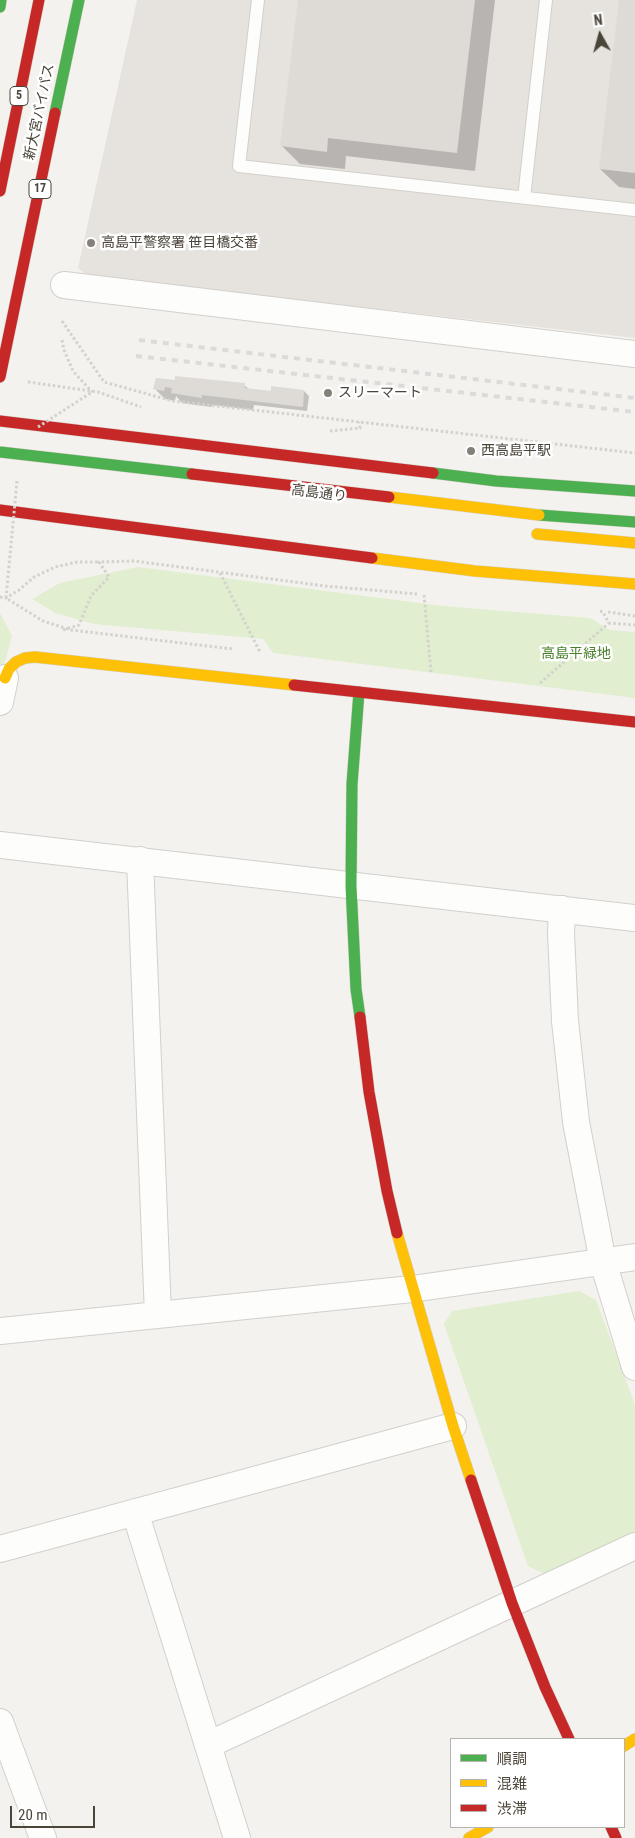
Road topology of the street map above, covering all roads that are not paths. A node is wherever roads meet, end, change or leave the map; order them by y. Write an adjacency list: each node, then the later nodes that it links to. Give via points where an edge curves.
1 (1, 0): 6 (main road)
2 (39, 0): 7 (main road, 5)
3 (79, 0): 12 (main road, 新大宮バイパス / 17)
4 (258, 0): 8 (lane, via 239,166)
5 (546, 0): 8 (lane)
6 (0, 7)
7 (0, 191)
8 (524, 198): 9 (lane)
9 (635, 210)
10 (64, 285): 11 (street)
11 (635, 354)
12 (0, 377)
13 (0, 421): 15 (main road, via 496,481)
14 (0, 452): 17 (main road, 高島通り, bridge, via 538,515)
15 (635, 491)
16 (0, 510): 20 (main road, via 475,571)
17 (635, 522)
18 (532, 534): 19 (main road)
19 (635, 543)
20 (635, 584)
21 (2, 690): 22 (main road, via 9,669 16,662 35,656)
22 (359, 692): 23 (main road); 26 (main road, via 352,784)
23 (635, 722)
24 (0, 845): 25 (street)
25 (140, 860): 26 (street); 32 (street)
26 (351, 886): 27 (street); 31 (main road, via 356,989 368,1092 387,1190)
27 (562, 909): 28 (street); 30 (street, via 565,1022 576,1122)
28 (635, 918)
29 (635, 1257): 30 (street)
30 (604, 1262): 31 (street); 34 (street)
31 (412, 1289): 32 (street); 35 (main road)
32 (158, 1315): 33 (street)
33 (0, 1331)
34 (635, 1368)
35 (452, 1426): 36 (street); 39 (main road)
36 (134, 1512): 38 (street); 42 (street)
37 (635, 1546): 39 (street)
38 (0, 1549)
39 (512, 1603): 41 (main road); 42 (street)
40 (0, 1722): 44 (street)
41 (569, 1738)
42 (208, 1745): 45 (street)
43 (486, 1828): 46 (main road)
44 (43, 1838)
45 (237, 1838)
46 (469, 1838)

